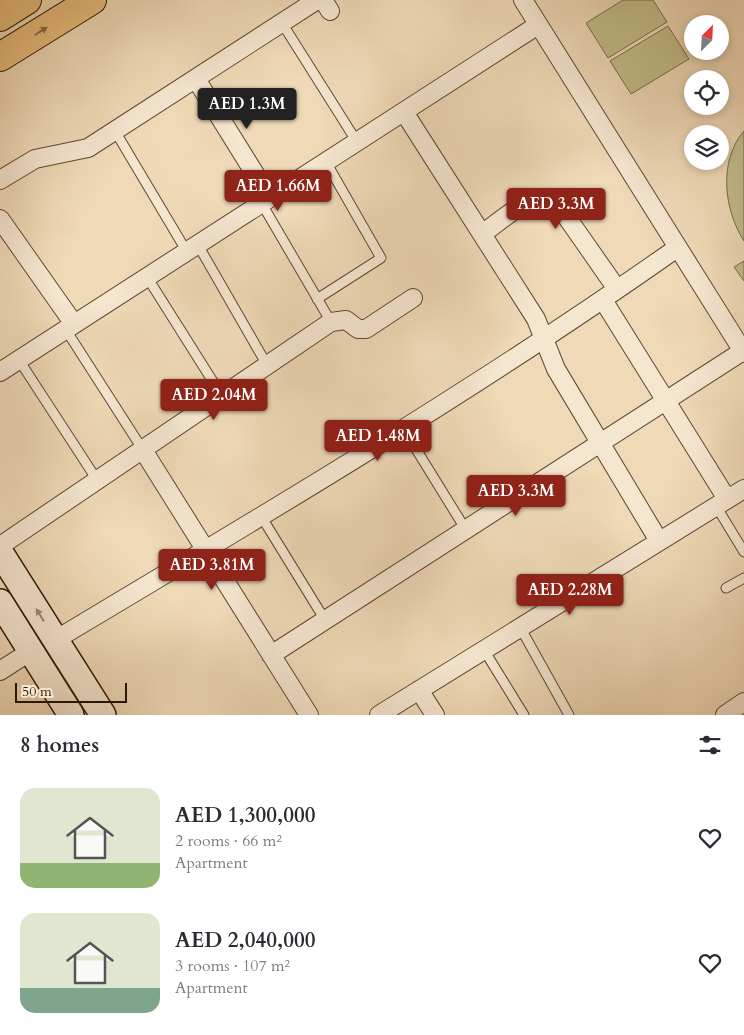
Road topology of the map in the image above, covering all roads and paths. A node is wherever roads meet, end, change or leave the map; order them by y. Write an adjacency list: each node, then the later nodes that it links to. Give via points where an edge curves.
1 (27, 0): 5 (highway)
2 (92, 0): 8 (highway, one-way to 2)
3 (523, 0): 7 (street)
4 (324, 4): 6 (street)
5 (0, 17)
6 (282, 23): 9 (street); 12 (lane)
7 (538, 25): 10 (street); 19 (street)
8 (0, 57)
9 (196, 79): 11 (street); 15 (street)
10 (404, 112): 12 (street); 17 (street)
11 (115, 131): 14 (street, via 78,152 35,159); 18 (lane)
12 (357, 142): 13 (street)
13 (326, 162): 15 (street); 23 (lane, via 381,258)
14 (0, 180)
15 (266, 201): 18 (street); 23 (lane)
16 (0, 219): 25 (street)
17 (482, 234): 21 (street, via 534,199 550,199 559,206); 26 (street, via 536,319)
18 (192, 248): 20 (street); 29 (lane)
19 (677, 248): 21 (street); 27 (street)
20 (147, 277): 25 (street); 31 (lane)
21 (610, 294): 26 (street); 32 (street)
22 (413, 298): 24 (street, via 366,330 358,329 346,320)
23 (317, 299): 24 (lane)
24 (331, 322): 29 (street)
25 (70, 327): 28 (street); 35 (lane)
26 (545, 339): 33 (street); 34 (street, via 556,370)
27 (743, 352): 32 (street)
28 (19, 360): 30 (street); 36 (lane)
29 (267, 365): 31 (street)
30 (0, 372)
31 (222, 396): 35 (street)
32 (666, 401): 34 (street); 38 (street)
33 (403, 427): 39 (street); 40 (lane)
34 (600, 444): 40 (street); 41 (street)
35 (142, 450): 36 (street); 43 (street)
36 (97, 480): 42 (street)
37 (744, 489): 38 (street)
38 (722, 503): 41 (street); 45 (lane)
39 (261, 516): 43 (street); 49 (lane)
40 (466, 530): 49 (street)
41 (659, 542): 50 (street)
42 (0, 546)
43 (206, 550): 51 (street); 54 (street)
44 (0, 552): 51 (main road, one-way to 44)
45 (744, 552)
46 (744, 578): 47 (lane)
47 (726, 588)
48 (0, 602): 53 (main road)
49 (325, 620): 54 (street)
50 (520, 627): 52 (street); 64 (lane)
51 (56, 640): 59 (main road)
52 (484, 650): 56 (street); 63 (lane)
53 (31, 651): 55 (street); 58 (main road)
54 (271, 655): 60 (street)
55 (0, 671)
56 (420, 690): 61 (street); 62 (street)
57 (744, 702): 65 (street)
58 (71, 715)
59 (103, 715)
60 (309, 715)
61 (379, 715)
62 (435, 715)
63 (524, 715)
64 (569, 715)
65 (725, 715)

